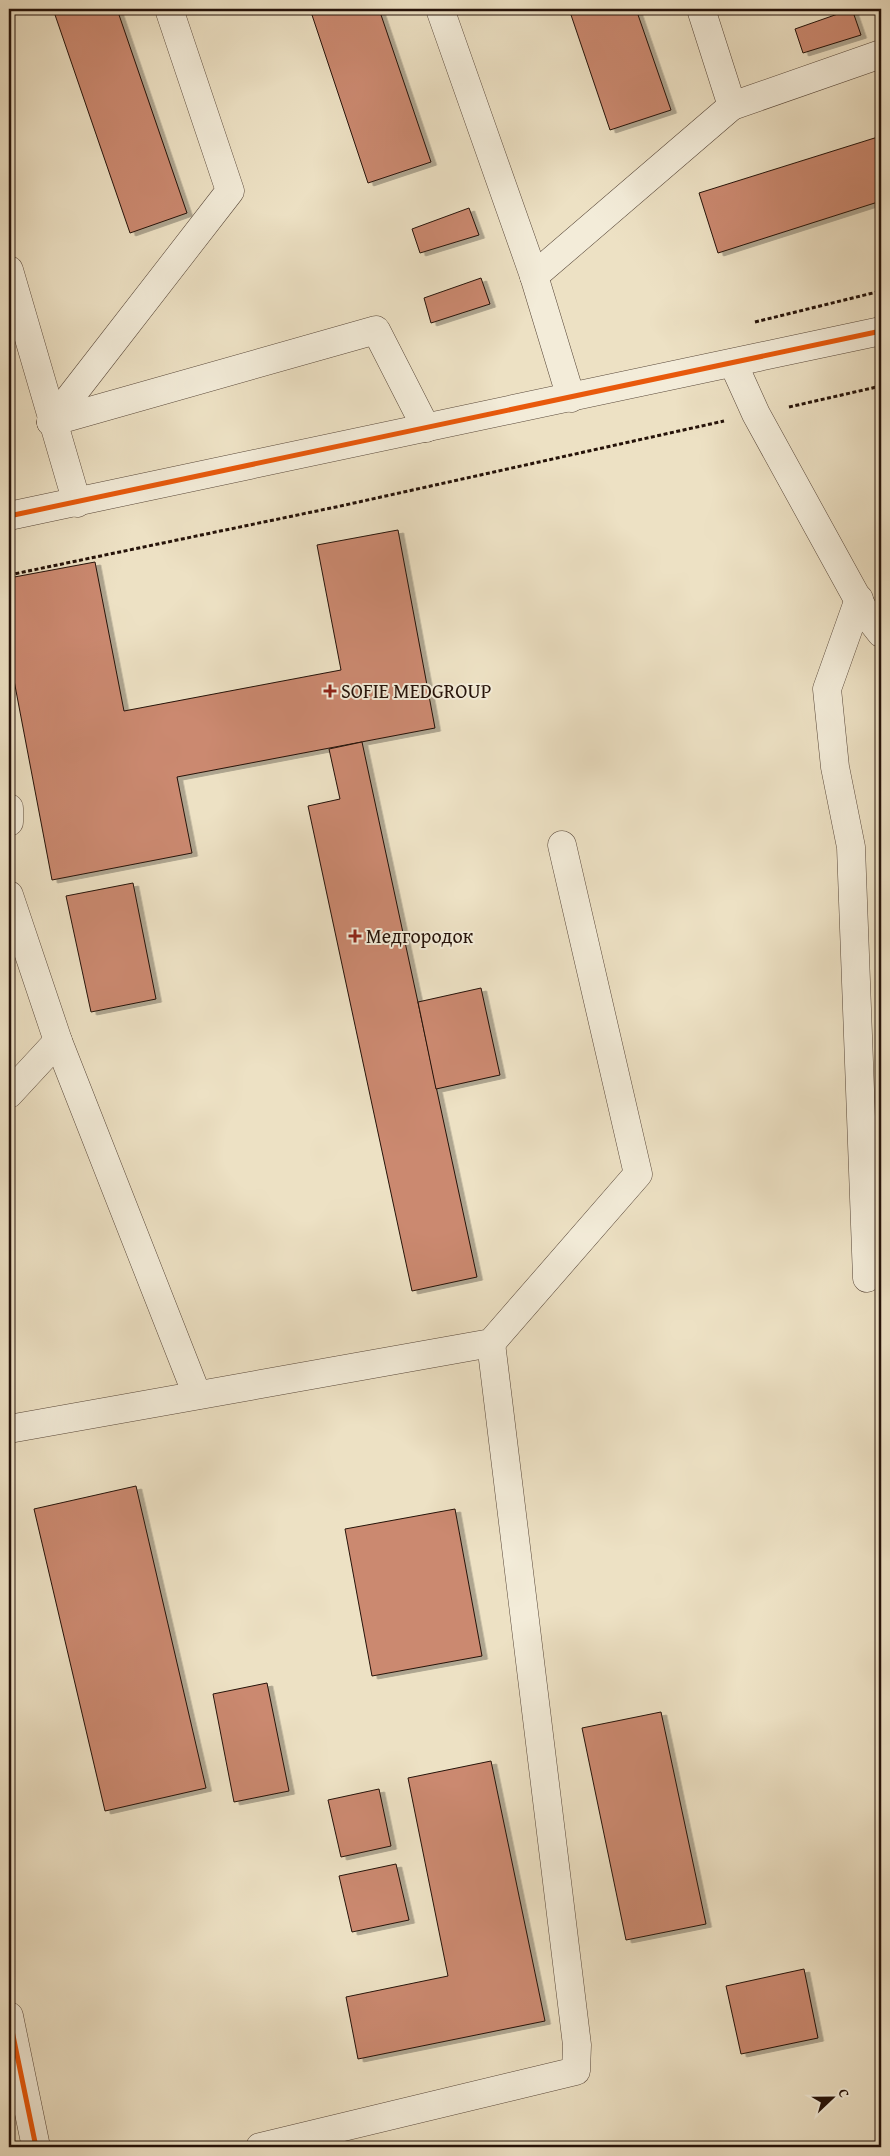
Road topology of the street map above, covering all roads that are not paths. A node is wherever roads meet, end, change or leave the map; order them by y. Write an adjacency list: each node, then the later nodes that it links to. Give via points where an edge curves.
1 (169, 9): 11 (street, via 230,191)
2 (440, 9): 7 (street)
3 (701, 9): 5 (street)
4 (881, 54): 5 (street)
5 (732, 106): 7 (street)
6 (9, 270): 11 (street)
7 (534, 276): 10 (street)
8 (881, 331): 9 (street)
9 (733, 363): 10 (street); 15 (street, via 756,414)
10 (571, 398): 12 (street)
11 (52, 422): 12 (street, via 376,330); 13 (street)
12 (426, 428): 13 (street)
13 (77, 503): 14 (street)
14 (9, 516)
15 (859, 599): 16 (street); 23 (street, via 828,689 835,767 851,846)
16 (881, 633)
17 (9, 808): 18 (street)
18 (9, 822)
19 (562, 845): 24 (street, via 638,1174)
20 (9, 895): 21 (street)
21 (58, 1042): 22 (street); 25 (street)
22 (9, 1094)
23 (867, 1278)
24 (491, 1343): 25 (street); 29 (street, via 576,2036 576,2071)
25 (197, 1395): 26 (street)
26 (9, 1429)
27 (9, 2016): 28 (street)
28 (36, 2147)
29 (260, 2147)

